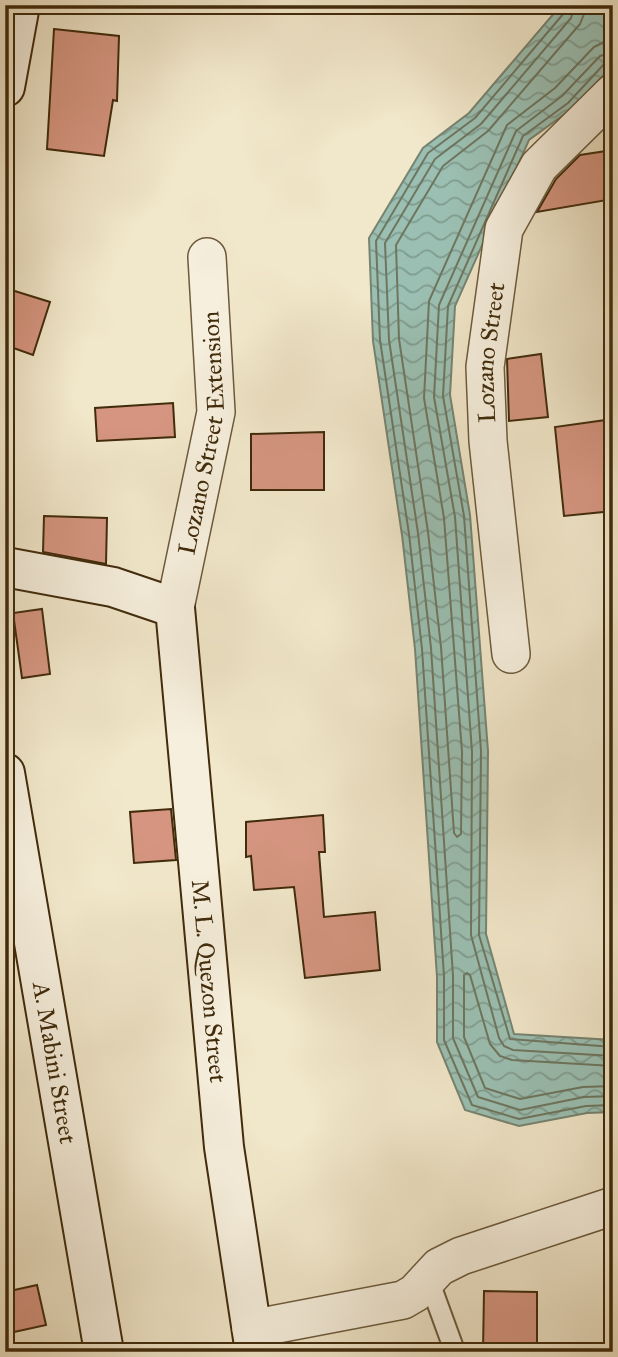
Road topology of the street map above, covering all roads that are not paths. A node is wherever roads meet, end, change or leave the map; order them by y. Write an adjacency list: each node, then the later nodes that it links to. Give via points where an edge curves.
1 (20, 5): 2 (main road)
2 (5, 87)
3 (613, 93): 7 (street, Lozano Street, via 539,166 504,229 485,367 488,441)
4 (207, 257): 6 (street, Lozano Street Extension, via 216,412)
5 (5, 567): 6 (main road, via 113,587)
6 (175, 608): 11 (main road, M. L. Quezon Street, via 224,1147)
7 (511, 654)
8 (5, 773): 12 (main road, A. Mabini Street)
9 (613, 1206): 10 (street, via 461,1256)
10 (428, 1278): 11 (street, via 415,1293 393,1302); 13 (lane)
11 (253, 1340)
12 (104, 1352)
13 (455, 1352)

